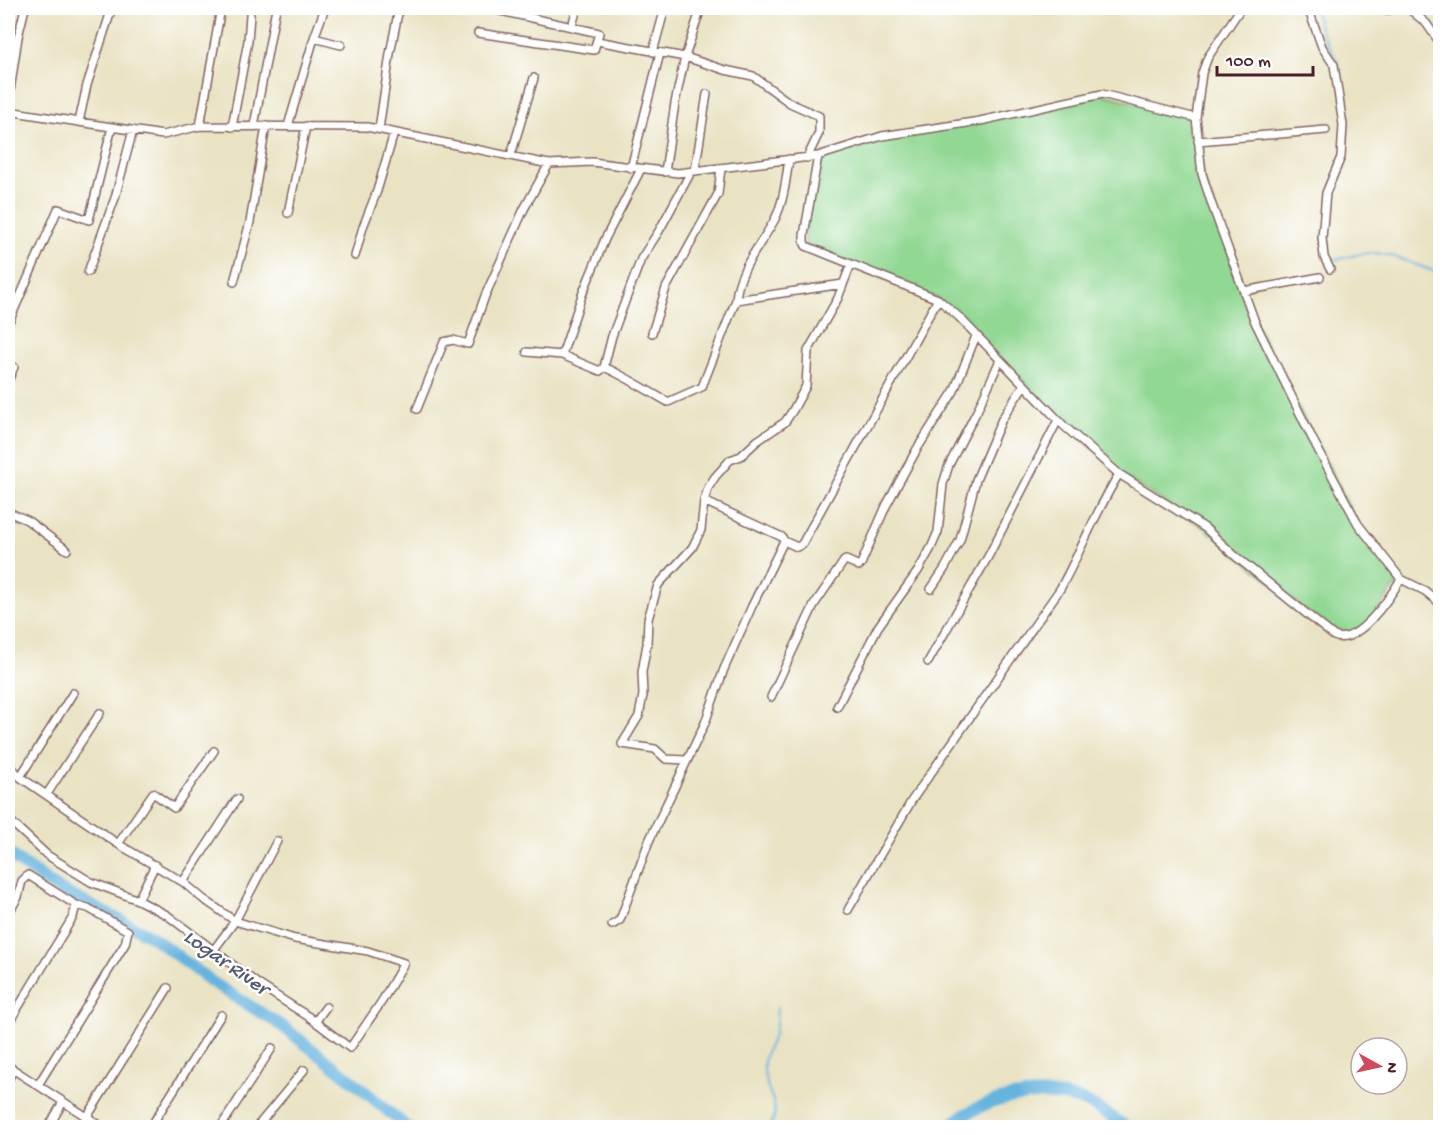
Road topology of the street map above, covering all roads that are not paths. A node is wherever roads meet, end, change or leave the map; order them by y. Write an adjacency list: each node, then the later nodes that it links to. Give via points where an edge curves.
1 (25, 8): 28 (street)
2 (111, 8): 31 (street)
3 (221, 8): 32 (street)
4 (276, 8): 33 (street)
5 (325, 8): 20 (street)
6 (399, 8): 39 (street)
7 (487, 8): 16 (street)
8 (577, 8): 18 (street)
9 (665, 8): 24 (street)
10 (701, 8): 25 (street)
11 (1241, 8): 30 (street, via 1204,66)
12 (1308, 8): 57 (street, via 1322,46 1334,65 1343,125 1341,157 1324,204 1322,238)
13 (1374, 8): 14 (street)
14 (1399, 8)
15 (1407, 8): 22 (street)
16 (496, 9): 18 (street)
17 (250, 15): 38 (street)
18 (572, 26): 21 (street, via 598,33)
19 (478, 33): 21 (street, via 594,50)
20 (314, 38): 23 (street); 35 (street)
21 (597, 41): 24 (street)
22 (1440, 43)
23 (341, 45)
24 (656, 52): 25 (street); 49 (street)
25 (685, 57): 46 (street, via 753,76 790,103 819,116 819,133); 53 (street)
26 (534, 78): 44 (street)
27 (707, 94): 52 (street)
28 (8, 104)
29 (8, 111): 31 (street)
30 (1196, 118): 43 (street); 45 (street, via 1102,94 980,121 882,136)
31 (79, 122): 37 (street)
32 (200, 126): 38 (street); 40 (street, via 163,135)
33 (254, 126): 34 (street); 38 (street)
34 (266, 126): 35 (street); 60 (street, via 250,222)
35 (288, 126): 36 (street)
36 (306, 126): 39 (street); 54 (street)
37 (112, 127): 40 (street); 65 (street, via 89,220 58,209)
38 (232, 127)
39 (380, 129): 42 (street)
40 (133, 130): 58 (street, via 115,198)
41 (1326, 130): 43 (street)
42 (394, 133): 44 (street); 55 (street)
43 (1198, 141): 62 (street, via 1202,174)
44 (512, 155): 48 (street)
45 (818, 156): 46 (street); 56 (street, via 804,242)
46 (807, 158): 47 (street)
47 (789, 159): 50 (street); 64 (street, via 776,216 739,282)
48 (549, 164): 49 (street, via 580,161); 75 (street, via 485,296 468,345 453,340 444,342)
49 (631, 168): 51 (street)
50 (722, 168): 52 (street); 66 (street, via 718,194 666,288)
51 (641, 169): 53 (street); 69 (street, via 605,239)
52 (693, 171): 53 (street); 72 (street, via 641,259)
53 (665, 172)
54 (288, 213)
55 (355, 256)
56 (851, 264): 61 (street); 63 (street)
57 (1330, 269)
58 (88, 272)
59 (1320, 277): 62 (street)
60 (234, 282)
61 (843, 284): 64 (street); 78 (street, via 808,351 806,386 793,410 784,422 741,456 730,460 708,488)
62 (1244, 291): 82 (street, via 1264,341 1358,524)
63 (938, 299): 67 (street); 80 (street, via 807,537 797,547)
64 (736, 300): 72 (street, via 699,389 669,402)
65 (8, 324)
66 (652, 333)
67 (976, 336): 70 (street); 87 (street, via 954,391 886,506 861,564 844,561 814,605)
68 (527, 352): 69 (street)
69 (562, 355): 72 (street, via 600,371)
70 (1000, 360): 74 (street); 88 (street, via 949,465 938,532 931,549 878,627)
71 (8, 365): 73 (street, via 14,367)
72 (604, 367)
73 (8, 381)
74 (1024, 385): 76 (street); 83 (street, via 1002,419 976,480 960,540)
75 (417, 410)
76 (1058, 420): 77 (street); 85 (street, via 989,555)
77 (1119, 474): 82 (street, via 1205,528 1340,639 1366,625); 103 (street, via 1101,502 1060,589 912,800)
78 (704, 501): 80 (street); 91 (street, via 701,530 692,548 664,577 655,594 648,619 639,716 622,744 655,749 666,759)
79 (8, 512): 81 (street, via 27,520)
80 (784, 541): 91 (street)
81 (67, 550)
82 (1401, 579): 84 (street)
83 (931, 589)
84 (1440, 603)
85 (928, 662)
86 (73, 693): 93 (street)
87 (771, 697)
88 (837, 707)
89 (100, 713): 94 (street)
90 (214, 751): 98 (street, via 174,808 153,793)
91 (686, 760): 106 (street, via 649,841 620,920)
92 (8, 771): 93 (street, via 14,770)
93 (20, 777): 94 (street)
94 (47, 794): 98 (street)
95 (237, 798): 100 (street)
96 (8, 819): 101 (street, via 47,855 91,882)
97 (277, 841): 105 (street)
98 (118, 844): 99 (street)
99 (154, 865): 100 (street); 101 (street)
100 (183, 882): 105 (street)
101 (138, 900): 107 (street, via 166,915)
102 (76, 905): 104 (street, via 28,875); 112 (street, via 73,917); 117 (street, via 88,908 128,934)
103 (848, 910)
104 (8, 914)
105 (235, 921): 107 (street); 111 (street, via 404,963 350,1048)
106 (612, 925)
107 (213, 951): 111 (street)
108 (168, 988): 119 (street)
109 (326, 1007): 111 (street)
110 (221, 1015): 122 (street)
111 (315, 1022)
112 (8, 1024)
113 (272, 1048): 123 (street)
114 (10, 1068): 116 (street); 117 (street)
115 (304, 1070): 124 (street)
116 (8, 1080)
117 (38, 1085): 118 (street)
118 (63, 1101): 119 (street); 120 (street)
119 (87, 1117): 121 (street)
120 (48, 1128)
121 (104, 1128)
122 (150, 1128)
123 (220, 1128)
124 (256, 1128)

